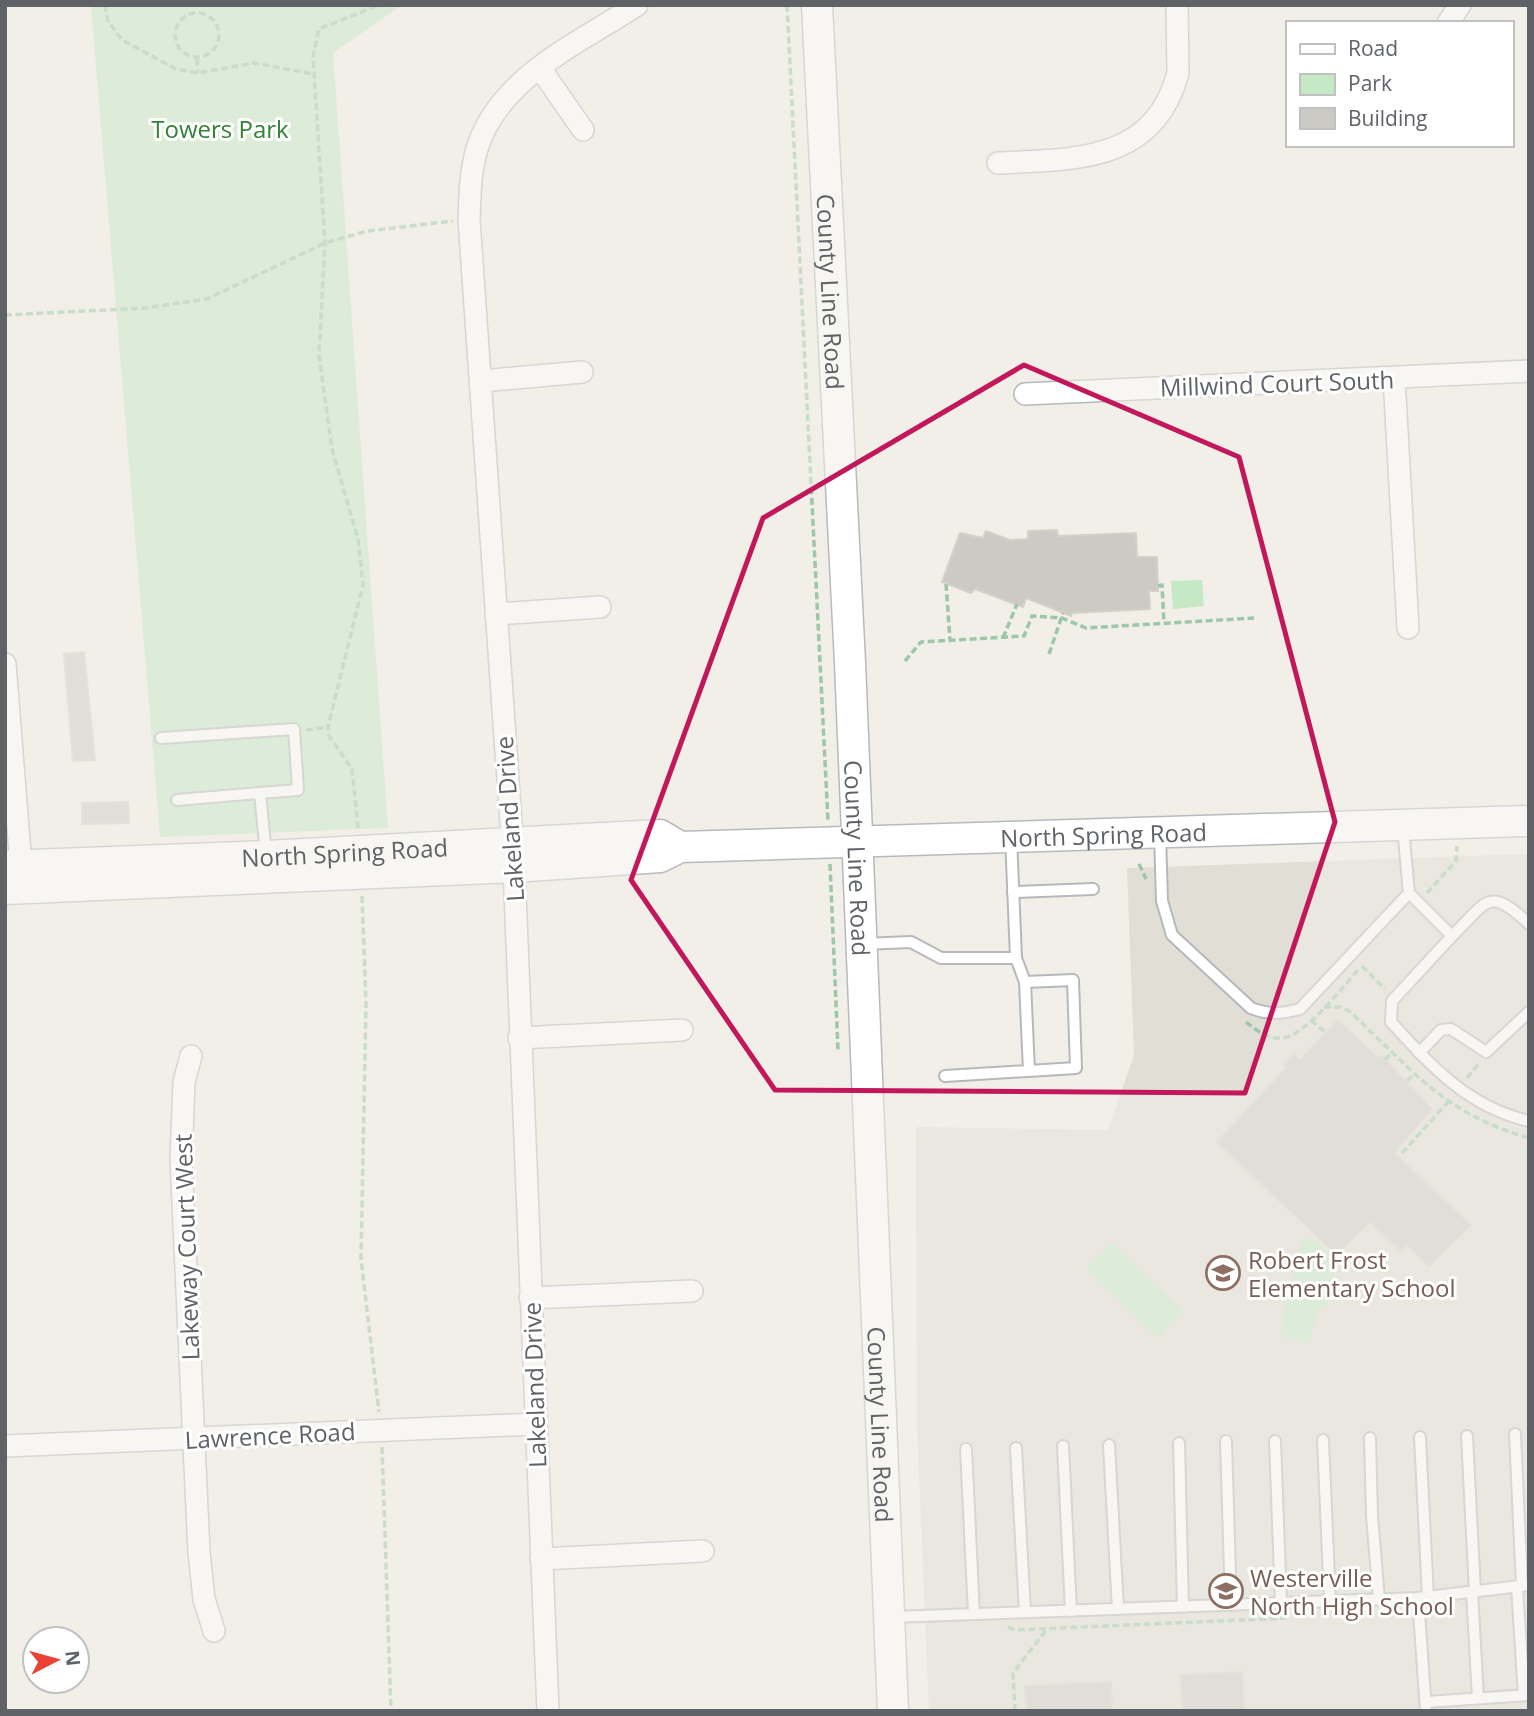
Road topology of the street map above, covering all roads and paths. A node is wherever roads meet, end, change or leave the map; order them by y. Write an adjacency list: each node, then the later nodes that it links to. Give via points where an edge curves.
1 (104, 5): 10 (path, via 108,21 122,40 176,69)
2 (637, 5): 9 (street, Lakeland Drive)
3 (787, 5): 45 (path)
4 (817, 5): 45 (main road, County Line Road)
5 (1177, 5): 13 (street, via 1178,73 1156,121 1139,136 1100,154)
6 (1460, 5): 7 (street)
7 (1449, 21)
8 (198, 59): 8 (path, via 212,52 218,37 213,21 200,11 185,14 177,28 182,51); 10 (path)
9 (540, 68): 12 (street); 14 (street, Lakeland Drive, via 515,87 488,123 470,179)
10 (198, 73): 11 (path, via 254,63)
11 (313, 74)
12 (583, 130)
13 (998, 163)
14 (469, 219): 15 (path, via 367,231 325,243 207,299 145,308); 19 (street, Lakeland Drive)
15 (5, 315)
16 (1529, 371): 18 (street, Millwind Court South)
17 (582, 372): 19 (street)
18 (1394, 379): 20 (street, Millwind Court South); 29 (street)
19 (481, 381): 25 (street, Lakeland Drive)
20 (1025, 394)
21 (946, 584): 31 (path)
22 (1158, 586): 28 (path, via 1162,585)
23 (1017, 604): 30 (path)
24 (600, 607): 25 (street)
25 (496, 614): 46 (street, Lakeland Drive)
26 (1063, 616): 28 (path, via 1086,628); 30 (path, via 1032,616 1024,636); 32 (path)
27 (1254, 618): 28 (path)
28 (1164, 624)
29 (1408, 628)
30 (1003, 638): 31 (path)
31 (950, 640): 33 (path, via 921,642)
32 (1049, 654)
33 (905, 661)
34 (5, 664): 49 (street)
35 (328, 727): 36 (path)
36 (294, 732): 37 (lane); 38 (lane, via 298,790)
37 (161, 738)
38 (260, 793): 39 (lane); 48 (lane)
39 (177, 800)
40 (1529, 821): 41 (main road, North Spring Road)
41 (1404, 826): 42 (main road, North Spring Road); 53 (lane)
42 (1160, 830): 43 (main road, North Spring Road); 53 (lane, via 1162,901 1172,935 1251,1009 1266,1014 1300,1009)
43 (1011, 836): 45 (main road, North Spring Road); 52 (lane)
44 (1457, 840): 54 (path, via 1456,861)
45 (843, 844): 46 (main road, North Spring Road, via 680,847 660,858); 57 (main road, County Line Road); 69 (path)
46 (513, 855): 48 (main road, North Spring Road); 68 (street, Lakeland Drive)
47 (1139, 864): 50 (path)
48 (267, 867): 49 (main road, North Spring Road)
49 (14, 877)
50 (1147, 883)
51 (1093, 889): 52 (lane)
52 (1013, 892): 58 (lane)
53 (1409, 893): 54 (lane)
54 (1418, 902): 56 (lane)
55 (1529, 924): 56 (lane, via 1507,903 1494,901)
56 (1452, 936): 72 (lane, via 1392,1001 1391,1022)
57 (860, 944): 58 (lane, via 911,942 941,958); 114 (main road, County Line Road)
58 (1016, 958): 62 (lane)
59 (1370, 958): 60 (path)
60 (1362, 966): 61 (path); 65 (path)
61 (1376, 980)
62 (1025, 982): 75 (lane); 75 (lane, via 1073,980 1076,1068)
63 (1529, 1012): 70 (lane, via 1495,1046)
64 (1239, 1018): 65 (path, via 1261,1034 1284,1039)
65 (1311, 1020): 67 (path)
66 (681, 1030): 68 (street)
67 (1326, 1033)
68 (519, 1038): 84 (street, Lakeland Drive)
69 (838, 1050)
70 (1482, 1051): 72 (lane, via 1451,1029 1441,1030); 78 (path, via 1478,1066)
71 (1392, 1052): 74 (path)
72 (1419, 1053): 81 (lane, via 1477,1103)
73 (191, 1056): 89 (street, Lakeway Court West, via 184,1082 181,1160)
74 (1385, 1059)
75 (1029, 1071): 77 (lane)
76 (1414, 1074): 79 (path)
77 (945, 1076)
78 (1467, 1078)
79 (1407, 1081)
80 (1450, 1100): 82 (path)
81 (1529, 1121)
82 (1402, 1153)
83 (692, 1291): 84 (street)
84 (530, 1298): 85 (street, Lakeland Drive)
85 (536, 1424): 89 (street, Lawrence Road); 101 (street, Lakeland Drive)
86 (1515, 1434): 102 (lane)
87 (1467, 1436): 103 (lane)
88 (1420, 1437): 104 (lane)
89 (194, 1438): 96 (street, Lawrence Road); 116 (street, Lakeway Court West, via 201,1581)
90 (1370, 1438): 105 (lane)
91 (1323, 1440): 106 (lane)
92 (1226, 1441): 108 (lane)
93 (1275, 1441): 107 (lane)
94 (1179, 1443): 109 (lane)
95 (1110, 1445): 110 (lane)
96 (5, 1446)
97 (1063, 1446): 111 (lane)
98 (1016, 1448): 112 (lane)
99 (966, 1449): 113 (lane)
100 (703, 1551): 101 (street)
101 (541, 1559): 120 (street, Lakeland Drive)
102 (1522, 1586): 103 (lane); 117 (lane)
103 (1474, 1592): 104 (lane); 118 (lane)
104 (1423, 1597): 105 (lane); 119 (lane)
105 (1379, 1599): 106 (lane)
106 (1330, 1601): 107 (lane)
107 (1281, 1603): 108 (lane)
108 (1231, 1605): 109 (lane)
109 (1183, 1607): 110 (lane)
110 (1118, 1609): 111 (lane)
111 (1071, 1611): 112 (lane)
112 (1025, 1612): 113 (lane)
113 (974, 1615): 114 (lane)
114 (889, 1617): 121 (main road, County Line Road)
115 (1047, 1629): 122 (path, via 1013,1673)
116 (214, 1631)
117 (1526, 1695): 118 (lane)
118 (1478, 1698): 119 (lane)
119 (1426, 1707)
120 (548, 1711)
121 (893, 1711)
122 (1015, 1711)

